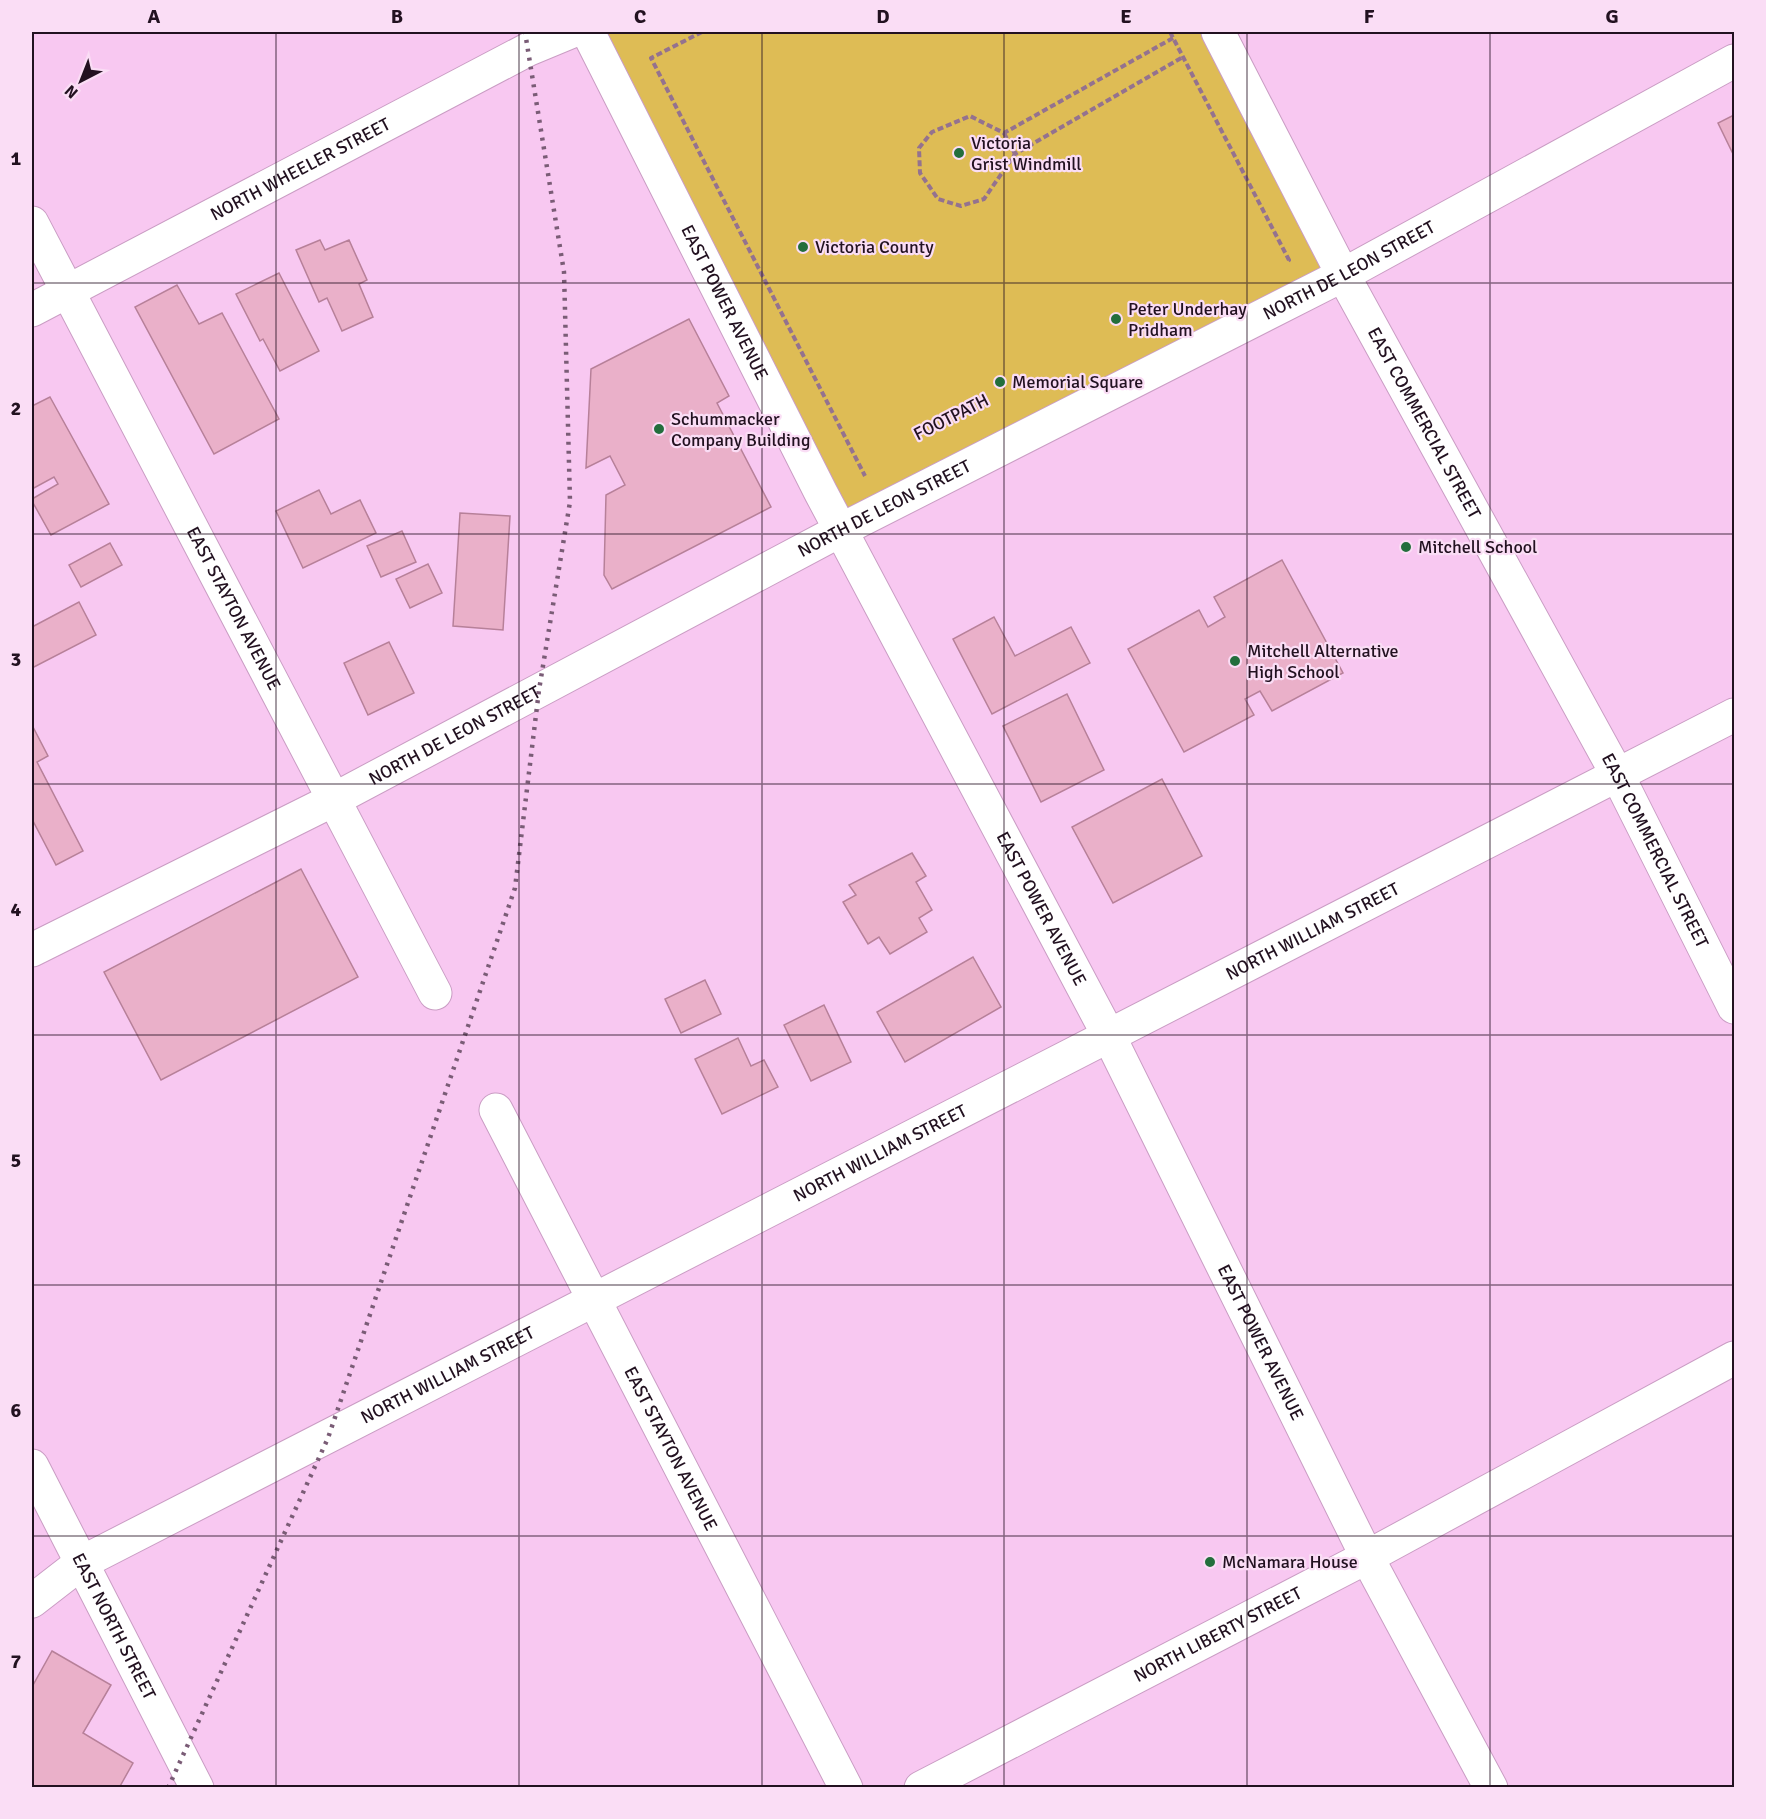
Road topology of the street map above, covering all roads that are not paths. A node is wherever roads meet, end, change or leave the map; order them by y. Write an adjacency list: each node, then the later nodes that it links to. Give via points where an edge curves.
1 (570, 32): 7 (street, NORTH WHEELER STREET, via 529,49)
2 (588, 32): 9 (street, EAST POWER AVENUE)
3 (1218, 32): 6 (street, EAST COMMERCIAL STREET)
4 (1734, 61): 6 (street, NORTH DE LEON STREET)
5 (32, 224): 7 (street, EAST STAYTON AVENUE)
6 (1343, 275): 9 (street, NORTH DE LEON STREET); 11 (street, EAST COMMERCIAL STREET)
7 (67, 291): 8 (street, NORTH WHEELER STREET); 12 (street, EAST STAYTON AVENUE)
8 (32, 310)
9 (841, 530): 12 (street, NORTH DE LEON STREET); 16 (street, EAST POWER AVENUE)
10 (1734, 714): 11 (street, NORTH WILLIAM STREET)
11 (1617, 774): 15 (street, EAST COMMERCIAL STREET); 16 (street, NORTH WILLIAM STREET)
12 (333, 800): 13 (street, NORTH DE LEON STREET); 14 (street, EAST STAYTON AVENUE)
13 (32, 950)
14 (435, 993)
15 (1734, 1006)
16 (1109, 1036): 18 (street, NORTH WILLIAM STREET); 21 (street, EAST POWER AVENUE)
17 (496, 1110): 18 (street, EAST STAYTON AVENUE)
18 (596, 1300): 22 (street, NORTH WILLIAM STREET); 25 (street, EAST STAYTON AVENUE)
19 (1734, 1358): 21 (street, NORTH LIBERTY STREET)
20 (32, 1466): 22 (street, EAST NORTH STREET)
21 (1367, 1557): 26 (street, NORTH LIBERTY STREET); 27 (street, EAST POWER AVENUE)
22 (81, 1563): 23 (street, NORTH WILLIAM STREET); 24 (street, EAST NORTH STREET)
23 (32, 1601)
24 (197, 1788)
25 (846, 1788)
26 (921, 1788)
27 (1491, 1788)

